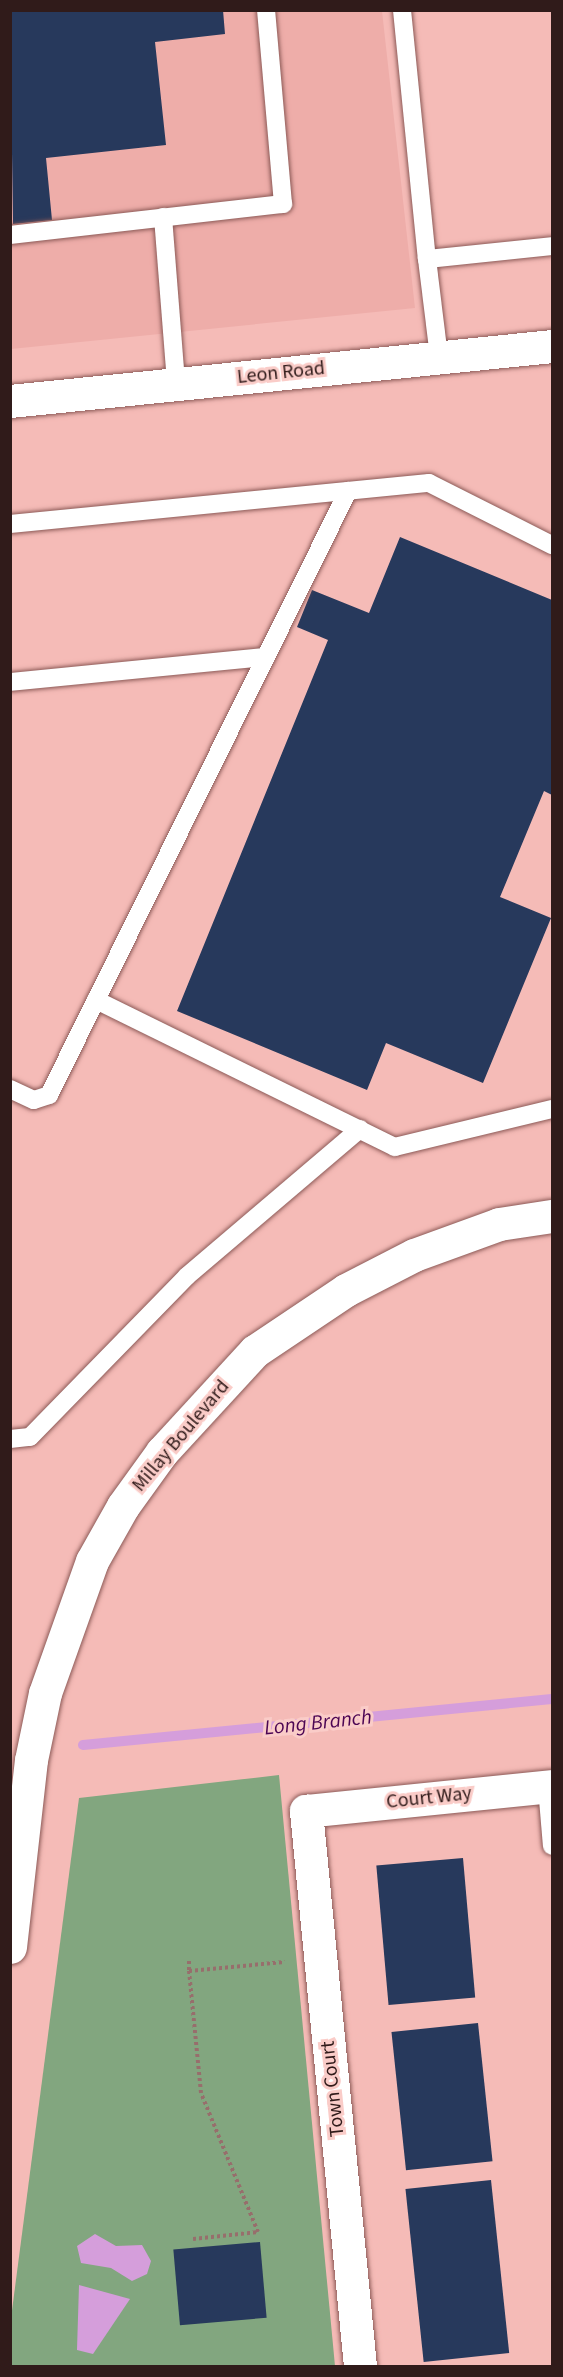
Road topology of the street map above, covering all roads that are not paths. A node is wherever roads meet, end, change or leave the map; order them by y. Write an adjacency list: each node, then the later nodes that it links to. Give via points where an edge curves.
1 (266, 10): 3 (lane, via 283,204)
2 (402, 10): 6 (lane)
3 (163, 217): 4 (lane); 9 (lane)
4 (10, 235)
5 (552, 246): 6 (lane)
6 (427, 259): 8 (lane)
7 (552, 346): 8 (street, Leon Road)
8 (439, 357): 9 (street, Leon Road)
9 (176, 384): 10 (street, Leon Road)
10 (10, 401)
11 (348, 490): 12 (lane); 13 (lane, via 429,483); 14 (lane)
12 (10, 524)
13 (552, 545)
14 (266, 657): 15 (lane); 16 (lane)
15 (10, 682)
16 (96, 1000): 17 (lane, via 49,1095 34,1100); 19 (lane)
17 (10, 1089)
18 (552, 1109): 19 (lane, via 396,1147)
19 (360, 1129): 21 (lane, via 187,1276 30,1437)
20 (552, 1216): 24 (street, Millay Boulevard, via 499,1224 414,1256 346,1290 255,1351 162,1452 123,1506 92,1561 68,1620 45,1694)
21 (10, 1439)
22 (550, 1786): 23 (street, Court Way); 25 (lane)
23 (306, 1811): 27 (street, Town Court)
24 (16, 1832): 26 (street, Millay Boulevard)
25 (552, 1846)
26 (11, 1937)
27 (360, 2367)

